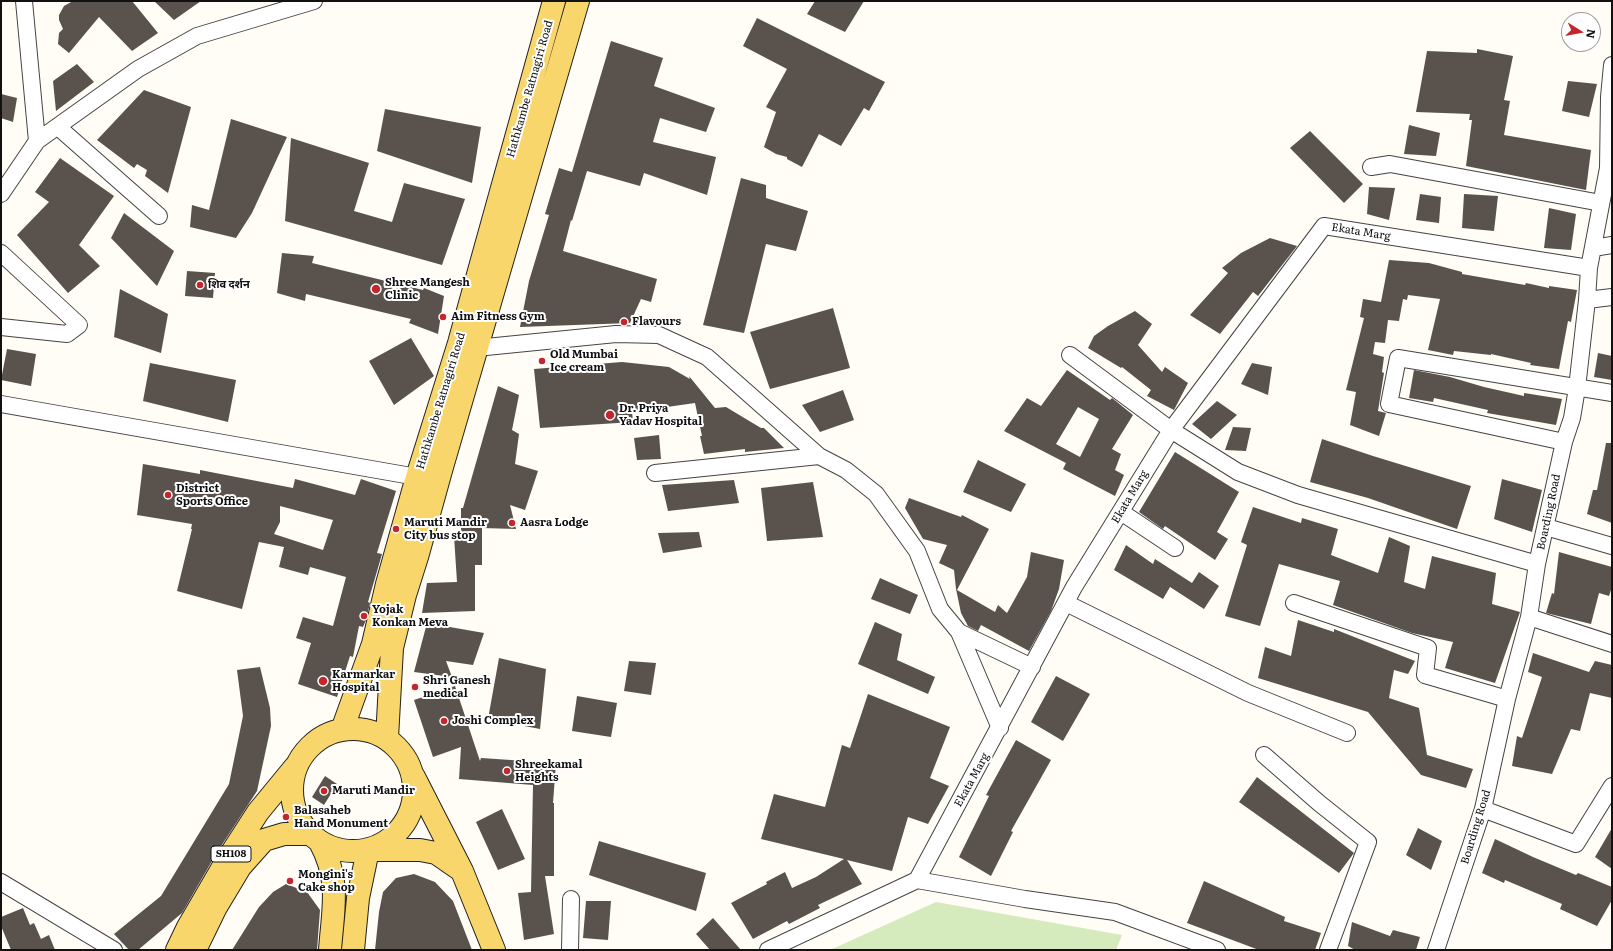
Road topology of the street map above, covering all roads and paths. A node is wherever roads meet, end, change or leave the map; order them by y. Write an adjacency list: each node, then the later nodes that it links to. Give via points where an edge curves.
1 (24, 1): 8 (street)
2 (314, 1): 6 (street, via 197,36 138,69)
3 (554, 1): 29 (main road, Hathkambe Ratnagiri Road, via 459,343)
4 (578, 1): 20 (main road)
5 (1612, 65): 7 (street, Boarding Road, via 1609,97)
6 (58, 127): 8 (street); 12 (street)
7 (1611, 133): 11 (street, Boarding Road)
8 (37, 141): 10 (street)
9 (1371, 167): 11 (street, via 1390,164)
10 (1, 194)
11 (1601, 203): 14 (street, Boarding Road)
12 (159, 216)
13 (1612, 245): 14 (street)
14 (1593, 248): 16 (street, Boarding Road)
15 (1, 253): 19 (street, via 79,325 67,334)
16 (1589, 268): 18 (street, Boarding Road); 25 (street, Ekata Marg, via 1324,226)
17 (1612, 297): 18 (street)
18 (1587, 300): 22 (street, Boarding Road)
19 (1, 327)
20 (476, 348): 27 (street, via 616,334 659,335 707,357); 45 (main road, via 392,648)
21 (1070, 355): 25 (street)
22 (1577, 388): 23 (street); 26 (street, Boarding Road, via 1572,418); 26 (street, via 1398,358 1389,404)
23 (1612, 393)
24 (1, 404): 29 (street)
25 (1171, 430): 30 (street, Ekata Marg); 34 (street, via 1238,472 1298,495)
26 (1564, 442): 31 (street, Boarding Road)
27 (819, 456): 28 (street); 38 (street, via 846,470 876,494 917,550 940,609)
28 (656, 473)
29 (417, 477): 43 (main road, Hathkambe Ratnagiri Road, via 373,644)
30 (1121, 512): 33 (street); 35 (street, Ekata Marg)
31 (1546, 527): 32 (street); 34 (street, Boarding Road)
32 (1612, 546)
33 (1175, 548)
34 (1537, 564): 37 (street, Boarding Road)
35 (1066, 603): 40 (street, Ekata Marg); 44 (street, via 1248,693)
36 (1294, 603): 41 (street, via 1428,648 1425,675)
37 (1529, 617): 39 (street); 41 (street, Boarding Road)
38 (959, 632): 40 (street); 42 (street)
39 (1612, 644)
40 (1032, 667): 42 (street, Ekata Marg)
41 (1507, 699): 50 (street, Boarding Road)
42 (1000, 728): 54 (street, Ekata Marg)
43 (342, 730): 45 (main road, via 365,730); 47 (main road, via 316,741)
44 (1348, 733)
45 (387, 738): 48 (main road, via 406,759)
46 (1264, 755): 66 (street, via 1368,842)
47 (297, 765): 51 (main road, via 292,783 292,802 298,819); 59 (main road, SH108, via 258,812 227,860)
48 (412, 773): 52 (main road, via 414,793 410,812 401,829 386,842); 53 (main road)
49 (1612, 786): 50 (street, via 1576,844)
50 (1483, 809): 67 (street, Boarding Road)
51 (315, 838): 52 (main road, via 334,850); 60 (main road, via 284,834 264,840 240,867 216,907); 61 (main road, via 329,861 335,890)
52 (368, 850): 53 (main road, via 420,850 436,854); 62 (main road, via 358,898)
53 (462, 871): 63 (main road)
54 (917, 880): 57 (street); 65 (street, via 1116,912)
55 (1, 882): 58 (street)
56 (571, 899): 64 (street)
57 (778, 948)
58 (114, 950)
59 (177, 950)
60 (195, 950)
61 (330, 950)
62 (353, 950)
63 (494, 950)
64 (570, 950)
65 (1217, 950)
66 (1328, 950)
67 (1436, 950)

